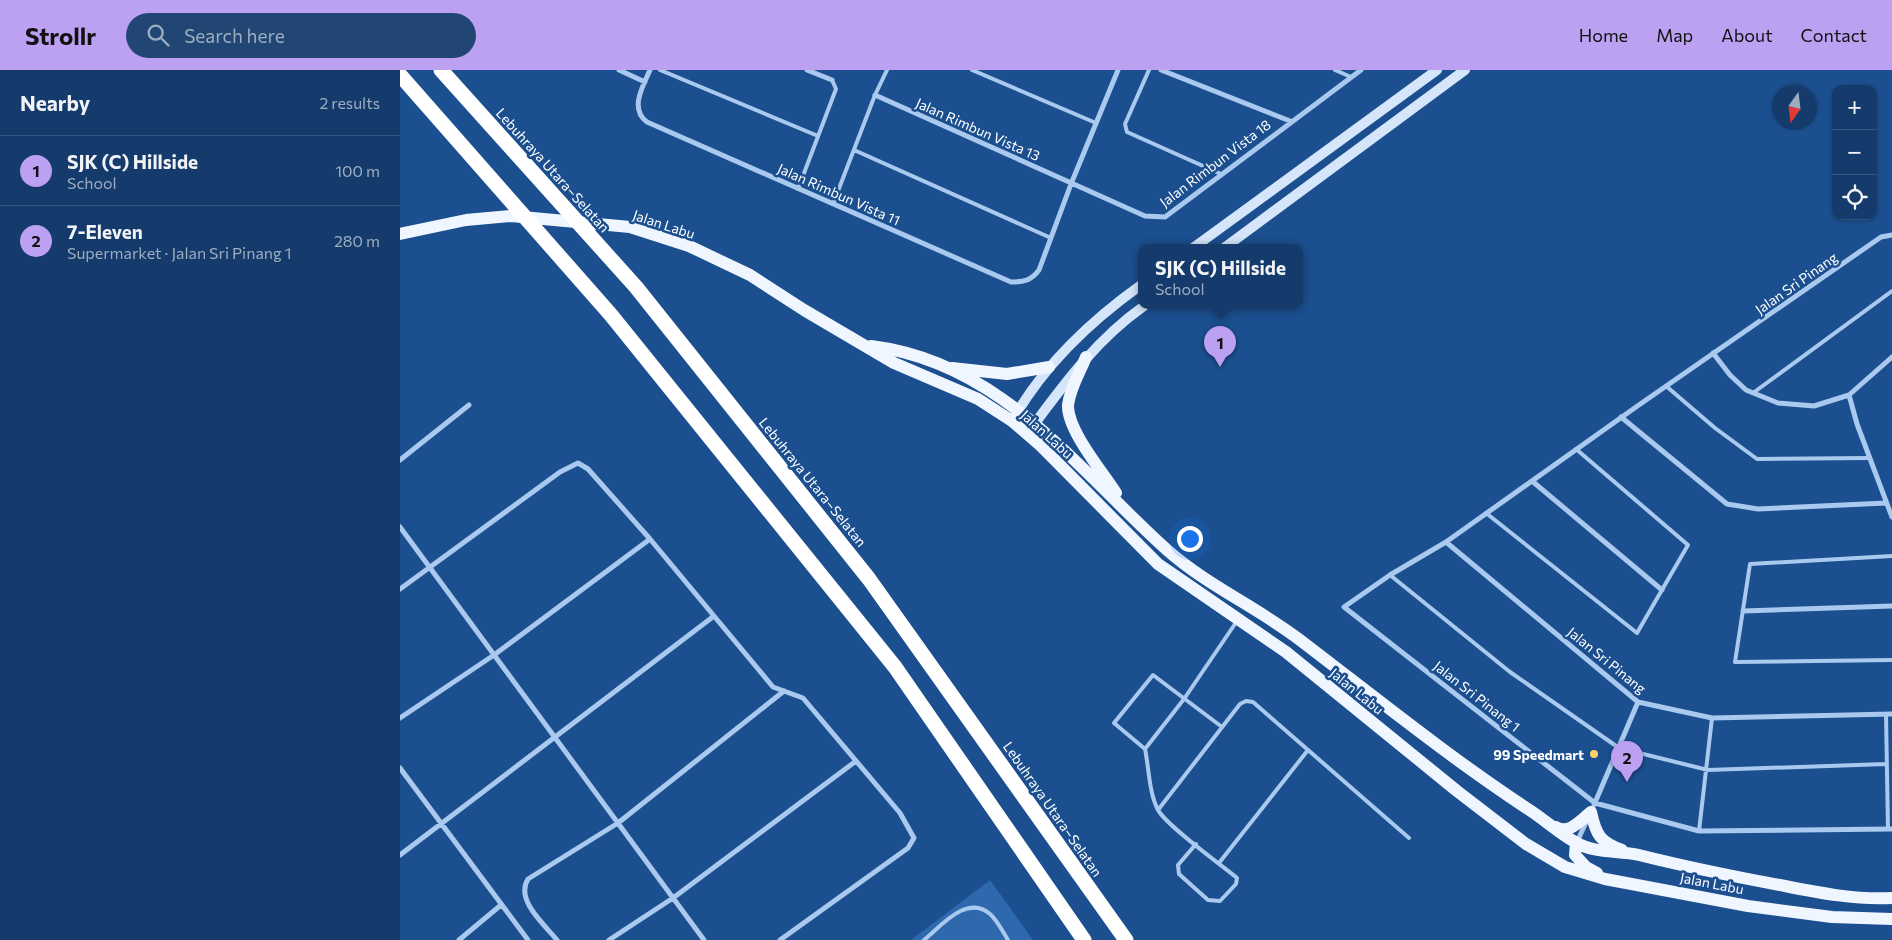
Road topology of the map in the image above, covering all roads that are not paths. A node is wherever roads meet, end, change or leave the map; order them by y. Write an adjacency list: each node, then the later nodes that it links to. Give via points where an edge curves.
1 (441, 70): 117 (highway, Lebuhraya Utara–Selatan, via 636,287 869,579)
2 (619, 70): 18 (street)
3 (650, 70): 18 (street)
4 (660, 70): 22 (lane)
5 (807, 70): 17 (street)
6 (888, 70): 19 (lane)
7 (972, 70): 21 (lane)
8 (1118, 70): 21 (street)
9 (1149, 70): 24 (lane, via 1125,124 1127,132)
10 (1161, 70): 20 (street)
11 (1335, 70): 16 (lane)
12 (1362, 70): 16 (street, Jalan Rimbun Vista 18)
13 (1437, 70): 28 (street)
14 (1465, 70): 34 (street)
15 (400, 75): 116 (highway, via 611,315 895,667)
16 (1352, 77): 20 (street, Jalan Rimbun Vista 18)
17 (832, 80): 22 (lane, via 836,89)
18 (645, 82): 26 (street, Jalan Rimbun Vista 11, via 637,102 642,119)
19 (875, 96): 23 (lane); 25 (street, Jalan Rimbun Vista 13)
20 (1290, 122): 24 (street, Jalan Rimbun Vista 18)
21 (1096, 123): 25 (street)
22 (818, 136): 26 (lane)
23 (854, 150): 27 (lane); 31 (lane)
24 (1221, 174): 25 (street, Jalan Rimbun Vista 18, via 1165,217 1158,218 1145,216)
25 (1071, 184): 31 (street)
26 (798, 189): 27 (street, Jalan Rimbun Vista 11)
27 (833, 204): 31 (street, Jalan Rimbun Vista 11, via 1011,282 1028,280 1039,270)
28 (1220, 229): 32 (street); 33 (street)
29 (400, 234): 38 (main road, Jalan Labu, via 466,220 511,216 630,227 689,246 750,275)
30 (1892, 235): 39 (street, Jalan Sri Pinang, via 1881,238)
31 (1051, 238)
32 (1199, 244)
33 (1228, 244)
34 (1229, 244)
35 (1138, 287): 43 (street, via 1106,310)
36 (1892, 291): 45 (lane)
37 (1140, 309): 40 (street)
38 (866, 345): 42 (main road, Jalan Labu, via 903,350); 50 (main road, Jalan Labu, via 894,363 978,399)
39 (1713, 353): 44 (street, Jalan Sri Pinang); 45 (street, via 1730,375)
40 (1086, 357): 51 (street); 59 (main road, via 1071,391 1069,415 1076,432)
41 (1892, 357): 46 (street)
42 (944, 367): 43 (main road, via 1007,374); 48 (main road, Jalan Labu)
43 (1049, 367): 48 (street)
44 (1666, 386): 49 (street, Jalan Sri Pinang); 54 (lane, via 1758,459)
45 (1753, 393): 46 (street, via 1778,403 1814,406)
46 (1849, 395): 54 (street)
47 (469, 405): 55 (street)
48 (1019, 409): 50 (street); 51 (main road, Jalan Labu)
49 (1621, 417): 53 (street, Jalan Sri Pinang); 57 (street, via 1727,504 1758,509)
50 (1012, 421): 52 (main road, Jalan Labu)
51 (1035, 422): 52 (street); 59 (main road, Jalan Labu)
52 (1027, 434): 72 (main road, Jalan Labu, via 1158,564)
53 (1576, 449): 56 (street, Jalan Sri Pinang); 68 (lane, via 1688,546)
54 (1870, 458): 57 (street)
55 (400, 460)
56 (1532, 481): 58 (street, Jalan Sri Pinang); 68 (street)
57 (1886, 503): 60 (street)
58 (1486, 513): 63 (street, Jalan Sri Pinang); 68 (lane, via 1637,633)
59 (1131, 515): 92 (main road, Jalan Labu, via 1169,551 1296,637 1469,771)
60 (1892, 517)
61 (400, 527): 65 (street)
62 (650, 539): 65 (street, via 588,469 578,463 560,472); 71 (street); 73 (street)
63 (1446, 542): 66 (street); 77 (street, Jalan Sri Pinang)
64 (1892, 556): 70 (lane, via 1750,564)
65 (430, 568): 67 (street); 73 (street)
66 (1390, 575): 83 (lane, via 1510,672); 90 (street, Jalan Sri Pinang 1, via 1344,607)
67 (400, 589)
68 (1662, 590)
69 (1892, 606): 70 (street)
70 (1743, 611): 74 (lane, via 1735,662)
71 (714, 616): 75 (street, via 773,688); 82 (street)
72 (1238, 620): 76 (lane); 103 (main road, Jalan Labu, via 1286,652 1526,844 1565,867)
73 (494, 655): 79 (street); 82 (street)
74 (1892, 660)
75 (784, 692): 86 (street, via 803,698); 93 (street)
76 (1184, 699): 81 (lane); 84 (lane); 84 (lane, via 1152,675 1116,719 1115,726)
77 (1638, 702): 80 (street, Jalan Sri Pinang); 83 (street)
78 (1889, 714): 80 (street, Jalan Sri Pinang); 87 (lane)
79 (400, 718)
80 (1712, 718): 89 (lane)
81 (1222, 727): 85 (lane, via 1240,704 1253,702); 91 (lane)
82 (555, 738): 93 (street); 94 (street)
83 (1619, 748): 89 (lane); 90 (street)
84 (1145, 749): 91 (lane)
85 (1308, 750): 97 (lane); 102 (lane)
86 (856, 761): 104 (street); 113 (street, via 900,813 914,838 908,848)
87 (1886, 764): 89 (lane); 95 (lane)
88 (400, 768): 94 (street)
89 (1708, 770): 96 (lane)
90 (1593, 808): 92 (main road, via 1576,825 1560,829); 96 (street, Jalan Sri Pinang 1); 98 (street); 100 (main road, via 1598,836 1610,845)
91 (1158, 810): 99 (lane)
92 (1539, 816): 98 (main road, Jalan Labu)
93 (618, 823): 104 (street); 110 (street, via 528,879 524,885 527,901)
94 (441, 825): 101 (street); 106 (street)
95 (1890, 829): 96 (street, Jalan Sri Pinang 1)
96 (1699, 831)
97 (1409, 838)
98 (1576, 843): 100 (main road, Jalan Labu, via 1603,852); 103 (main road, via 1575,855)
99 (1196, 844): 102 (lane); 102 (lane, via 1177,869 1178,874 1212,902 1220,900 1238,881)
100 (1634, 854): 105 (main road, Jalan Labu, via 1679,866 1825,894)
101 (400, 855)
102 (1219, 863)
103 (1605, 879): 107 (main road, Jalan Labu, via 1748,906 1832,917)
104 (673, 898): 111 (street); 112 (street)
105 (1892, 898)
106 (501, 906): 108 (street); 109 (street)
107 (1892, 919)
108 (459, 940)
109 (528, 940)
110 (557, 940)
111 (608, 940)
112 (704, 940)
113 (780, 940)
114 (924, 940): 115 (lane, via 965,908 974,906 992,915)
115 (1008, 940)
116 (1084, 940)
117 (1126, 940)

